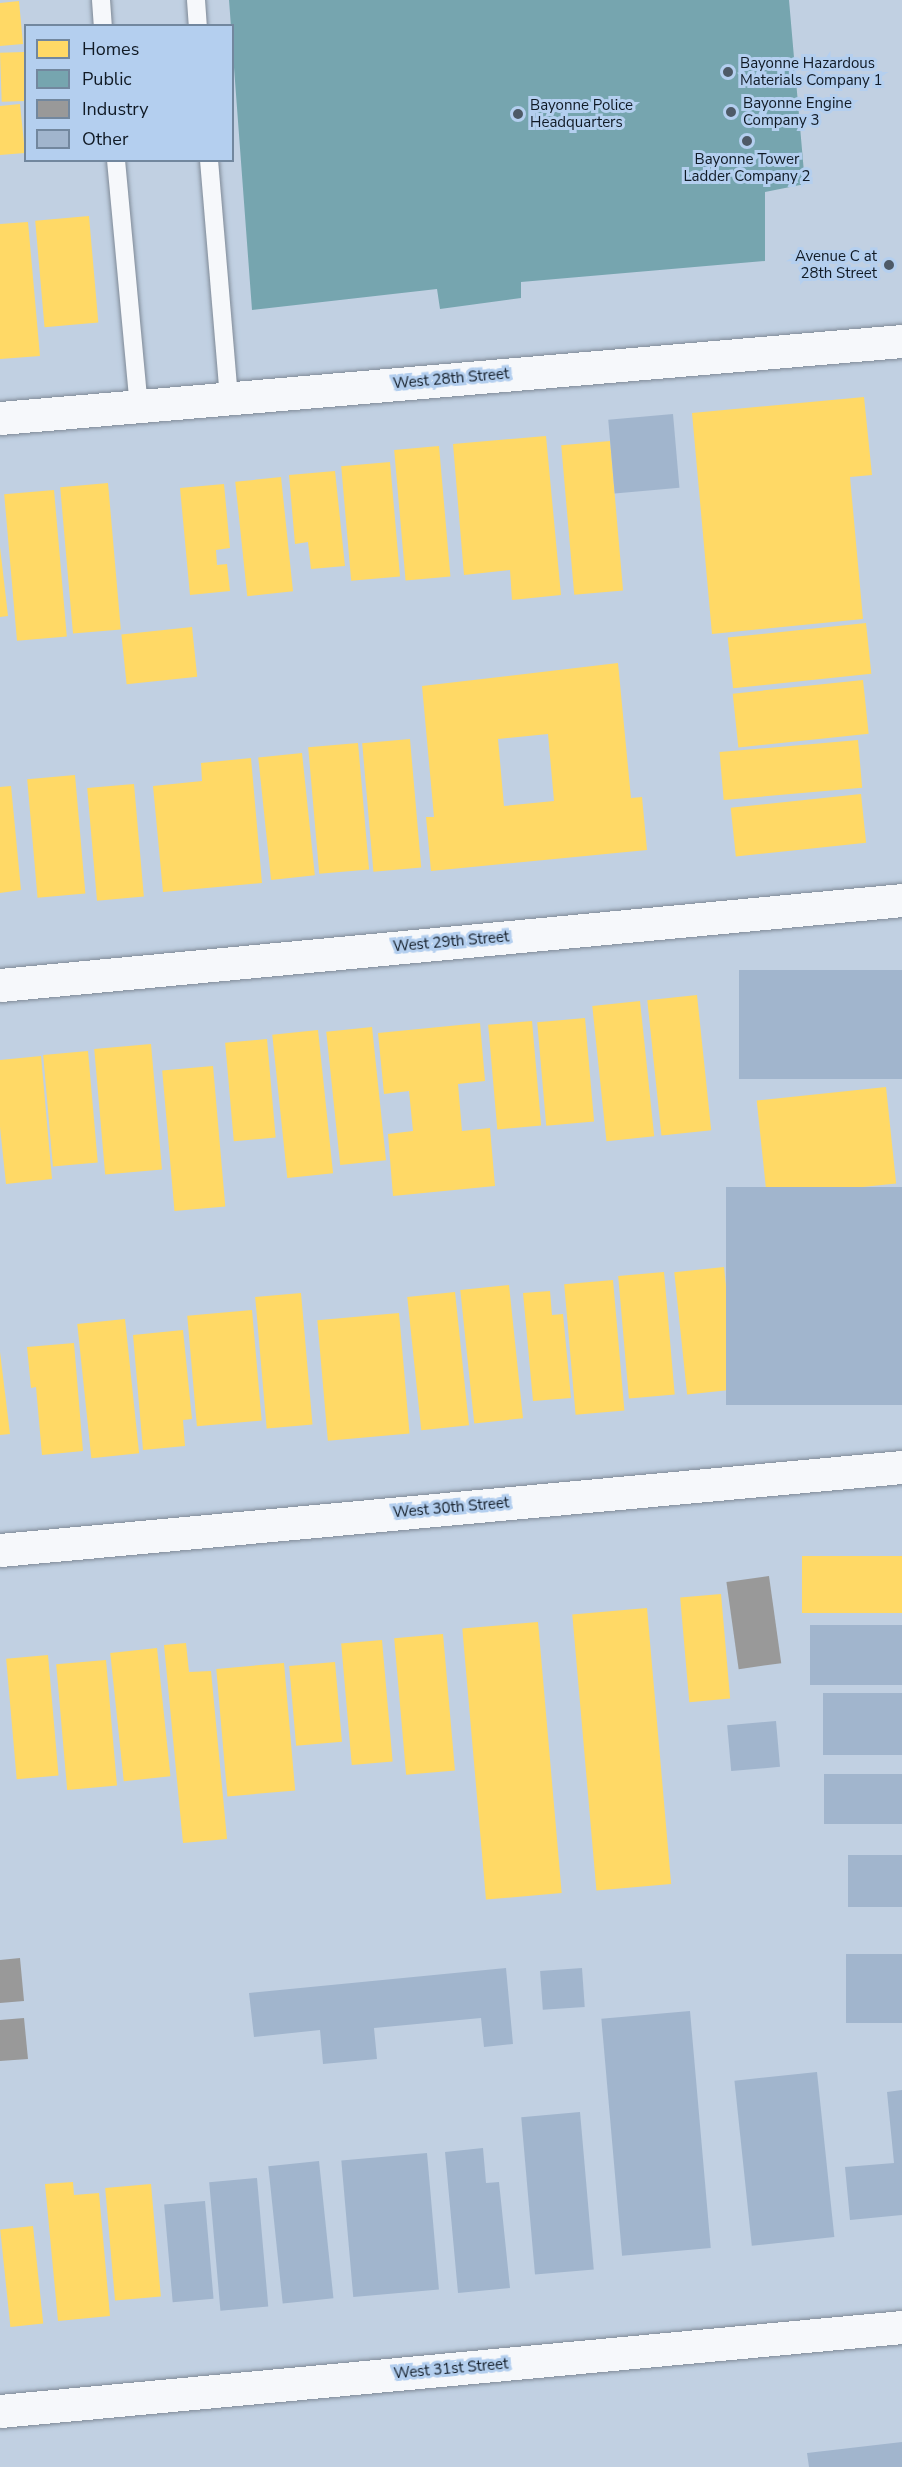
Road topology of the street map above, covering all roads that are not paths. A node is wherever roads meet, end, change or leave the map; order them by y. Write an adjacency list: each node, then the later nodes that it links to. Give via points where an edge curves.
1 (101, 0): 3 (lane)
2 (196, 0): 4 (lane)
3 (103, 24)
4 (198, 24)
5 (116, 162): 9 (lane)
6 (209, 162): 8 (lane)
7 (902, 341): 8 (street, West 28th Street)
8 (229, 398): 9 (street, West 28th Street)
9 (139, 406): 10 (street, West 28th Street)
10 (0, 418)
11 (902, 900): 12 (street, West 29th Street)
12 (0, 985)
13 (902, 1467): 14 (street, West 30th Street)
14 (0, 1550)
15 (902, 2327): 16 (street, West 31st Street)
16 (0, 2411)

